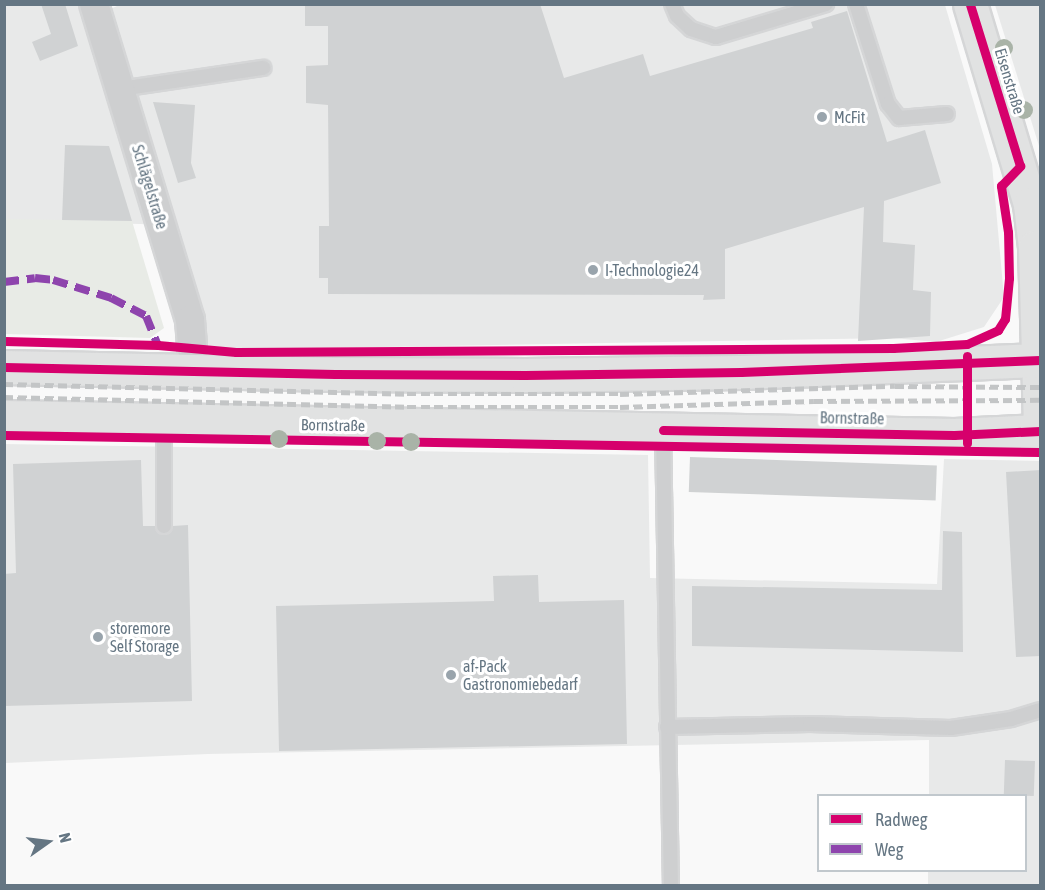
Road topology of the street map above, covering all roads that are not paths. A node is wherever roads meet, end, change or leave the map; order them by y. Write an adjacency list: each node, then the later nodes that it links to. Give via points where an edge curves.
1 (94, 4): 7 (street, Schlägelstraße)
2 (672, 4): 3 (lane, via 677,16 691,29 716,37)
3 (826, 4)
4 (856, 4): 8 (lane, via 888,104 899,118)
5 (970, 4): 9 (main road, Eisenstraße, via 1020,166)
6 (263, 68): 7 (lane)
7 (120, 89): 12 (street, Schlägelstraße, via 190,320)
8 (947, 114)
9 (1037, 240): 10 (main road, Eisenstraße)
10 (1040, 360): 12 (main road, via 595,374); 16 (main road, Eisenstraße)
11 (4, 367): 12 (main road)
12 (194, 371)
13 (4, 417): 14 (main road, Bornstraße)
14 (164, 422): 15 (main road, Bornstraße); 17 (lane)
15 (663, 430): 16 (main road, Bornstraße, via 954,435); 19 (lane)
16 (1040, 431)
17 (164, 526)
18 (1041, 710): 19 (lane, via 951,728 810,724)
19 (667, 727): 20 (lane)
20 (670, 885)

